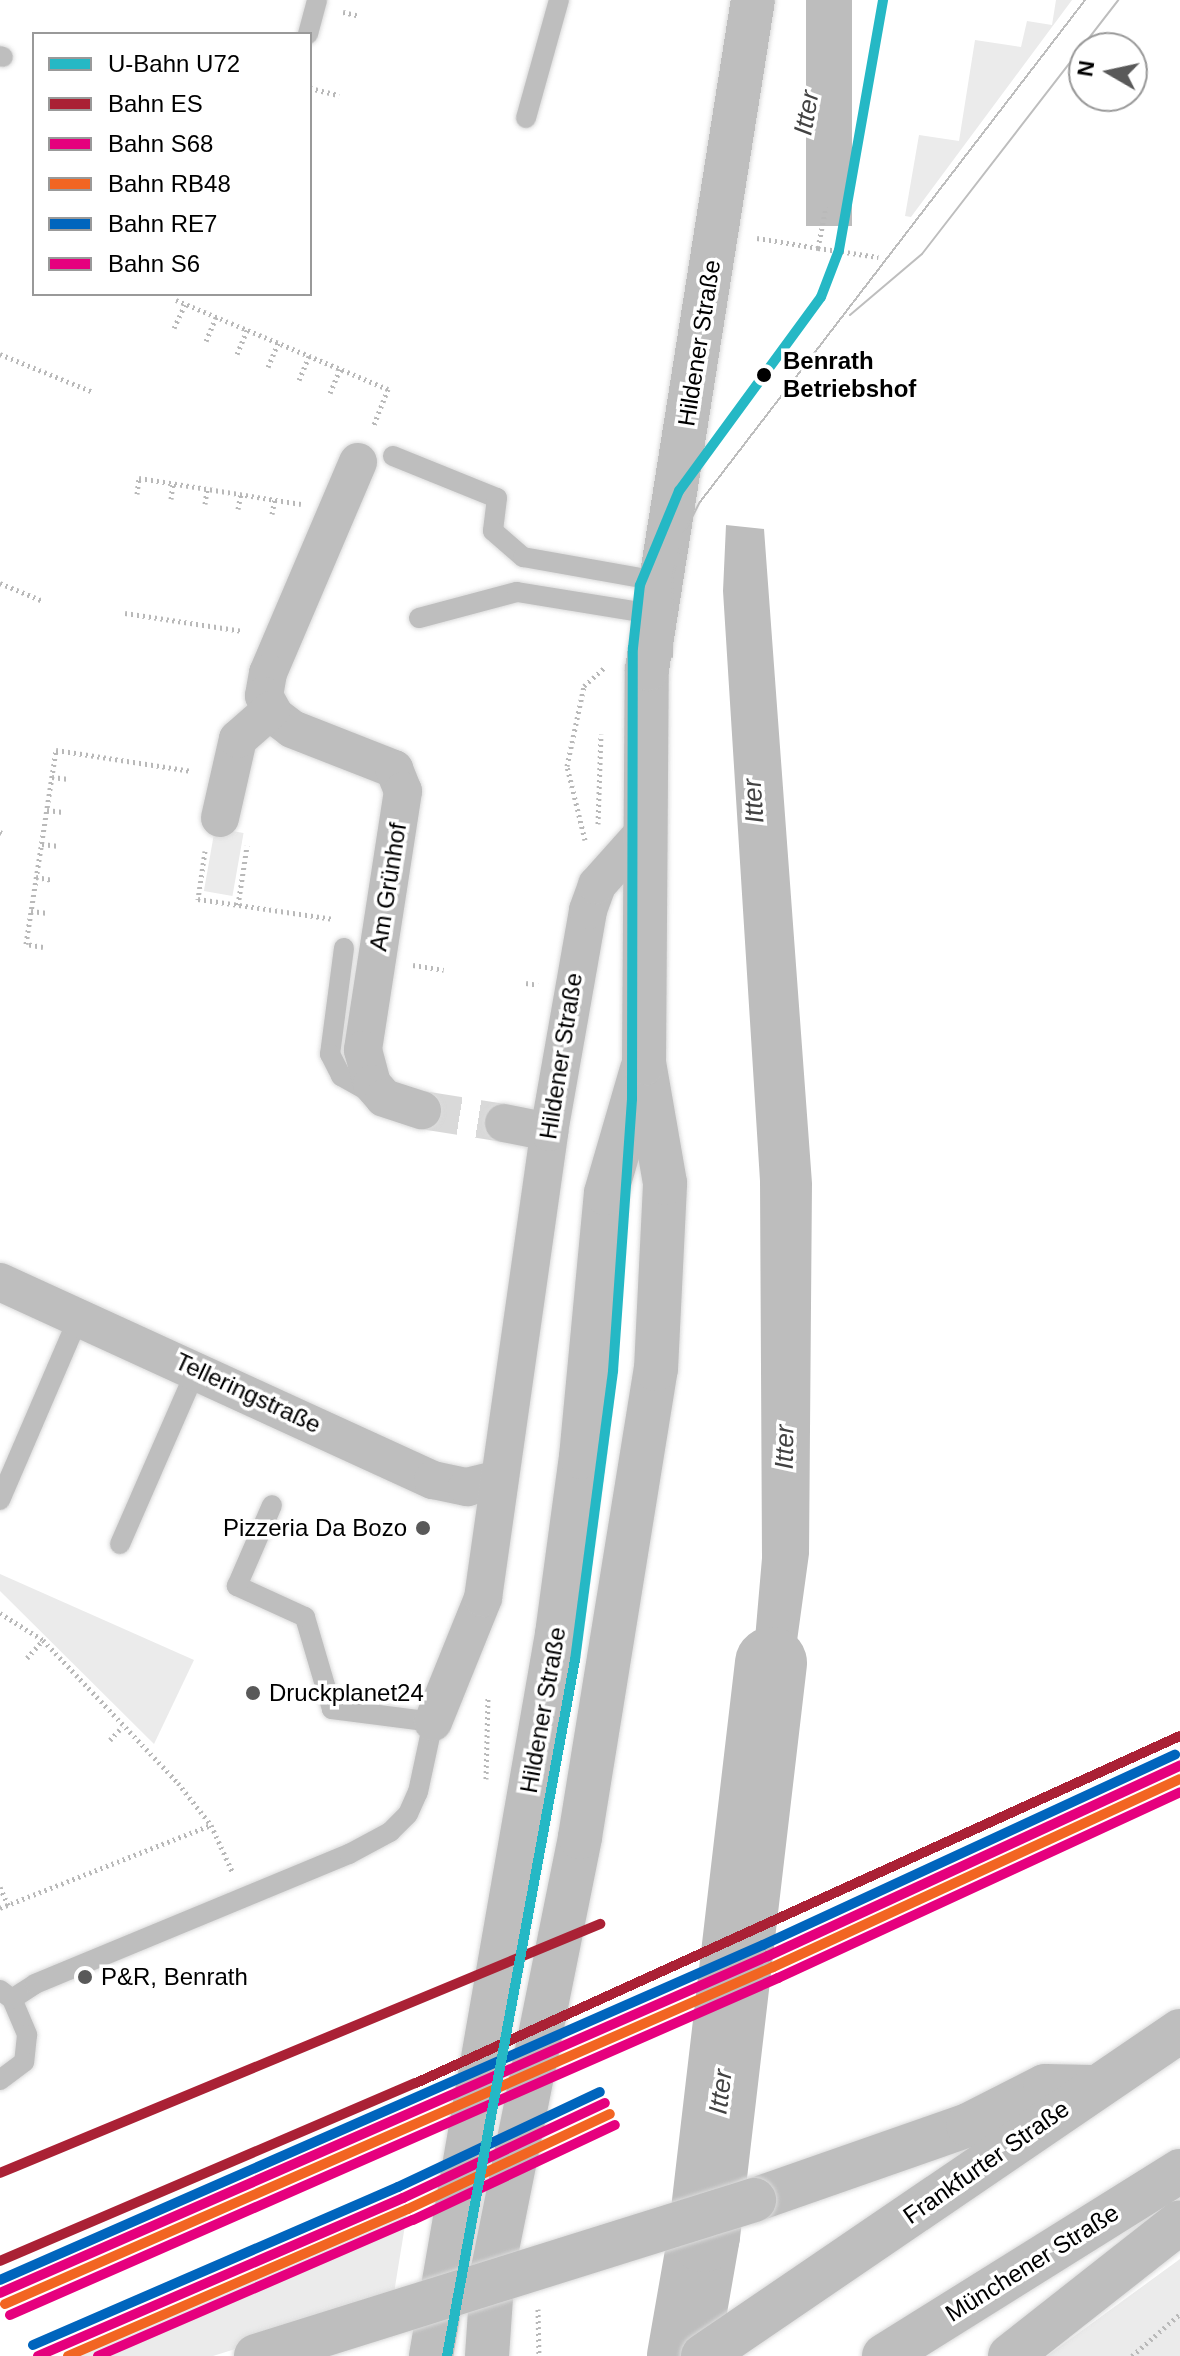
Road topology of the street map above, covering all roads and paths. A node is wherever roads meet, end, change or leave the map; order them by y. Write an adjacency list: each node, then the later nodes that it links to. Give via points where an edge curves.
1 (317, 0): 4 (lane)
2 (559, 0): 7 (lane)
3 (753, 0): 9 (main road, Hildener Straße)
4 (309, 32)
5 (312, 88): 6 (path)
6 (339, 95)
7 (526, 118)
8 (826, 207): 10 (path)
9 (716, 231): 10 (path); 39 (main road, Hildener Straße)
10 (818, 248): 11 (path)
11 (878, 257)
12 (176, 300): 13 (path)
13 (185, 304): 14 (path); 15 (path)
14 (216, 317): 16 (path); 17 (path)
15 (174, 328)
16 (247, 330): 18 (path); 20 (path)
17 (206, 341)
18 (278, 343): 21 (path); 22 (path)
19 (0, 354): 25 (path)
20 (237, 354)
21 (309, 356): 23 (path); 24 (path)
22 (268, 367)
23 (340, 369): 26 (path); 27 (path, via 388,389)
24 (299, 380)
25 (93, 392)
26 (330, 393)
27 (375, 459): 36 (street); 39 (lane, via 497,498 493,531 523,557)
28 (173, 483): 29 (path); 30 (path, via 139,478); 32 (path)
29 (207, 489): 31 (path); 34 (path)
30 (137, 494)
31 (241, 494): 33 (path); 35 (path)
32 (171, 499)
33 (275, 499): 36 (path); 37 (path)
34 (205, 504)
35 (238, 509)
36 (337, 509): 43 (street)
37 (272, 514)
38 (0, 583): 40 (path)
39 (656, 598): 42 (lane, via 517,592); 53 (main road, Hildener Straße, via 647,669)
40 (43, 601)
41 (125, 613): 43 (path)
42 (419, 618)
43 (284, 637): 45 (street, via 264,682)
44 (607, 677): 58 (path, via 608,664 584,686 567,766)
45 (271, 710): 47 (street, via 238,739); 62 (street, Am Grünhof, via 292,729 394,769 403,791)
46 (602, 721): 58 (path)
47 (227, 776): 48 (path, via 56,750); 52 (street)
48 (52, 777): 49 (path); 50 (path)
49 (69, 779)
50 (47, 810): 51 (path); 54 (path)
51 (63, 812)
52 (220, 818)
53 (646, 830): 58 (street, Hildener Straße); 65 (main road, Hildener Straße)
54 (42, 844): 55 (path); 56 (path)
55 (59, 846)
56 (36, 877): 57 (path); 60 (path)
57 (53, 880)
58 (597, 885): 69 (street, Hildener Straße, via 579,944)
59 (198, 899): 62 (path)
60 (31, 911): 61 (path); 63 (path, via 26,944)
61 (48, 913)
62 (382, 927): 66 (street, Am Grünhof, via 363,1050 372,1084)
63 (43, 947)
64 (344, 948): 66 (lane, via 330,1054 341,1076)
65 (644, 1063): 96 (main road, Hildener Straße, via 606,1193 581,1457 557,1634); 97 (main road, Hildener Straße, via 665,1183 656,1369 580,1837 493,2269)
66 (384, 1098): 67 (street)
67 (422, 1110)
68 (504, 1123): 69 (street)
69 (549, 1132): 73 (street, Hildener Straße)
70 (0, 1282): 71 (street, Telleringstraße)
71 (79, 1317): 72 (street, Telleringstraße); 74 (lane)
72 (197, 1368): 73 (street, Telleringstraße, via 433,1480 467,1487); 76 (lane)
73 (499, 1479): 80 (street, Hildener Straße, via 483,1598)
74 (0, 1500)
75 (272, 1505): 80 (lane, via 237,1586 305,1617 332,1709)
76 (120, 1544)
77 (0, 1613): 78 (path)
78 (43, 1640): 79 (path); 81 (path)
79 (27, 1658)
80 (433, 1722): 85 (lane, via 418,1792 398,1824 349,1854)
81 (122, 1727): 82 (path); 83 (path)
82 (110, 1740)
83 (211, 1825): 85 (path); 86 (path)
84 (0, 1887): 86 (path)
85 (244, 1897): 88 (lane)
86 (8, 1905): 87 (path)
87 (0, 1908)
88 (6, 1994): 90 (lane, via 27,2035 27,2050 13,2074)
89 (1180, 2031): 91 (main road, Frankfurter Straße)
90 (0, 2080)
91 (1095, 2087): 95 (main road, bridge, via 1045,2086 968,2125 754,2200); 98 (main road, Frankfurter Straße)
92 (1180, 2171): 99 (main road, Münchener Straße)
93 (1180, 2222): 100 (main road)
94 (1180, 2314): 101 (path)
95 (256, 2356)
96 (431, 2356)
97 (487, 2356)
98 (703, 2356)
99 (884, 2356)
100 (1010, 2356)
101 (1132, 2356)

